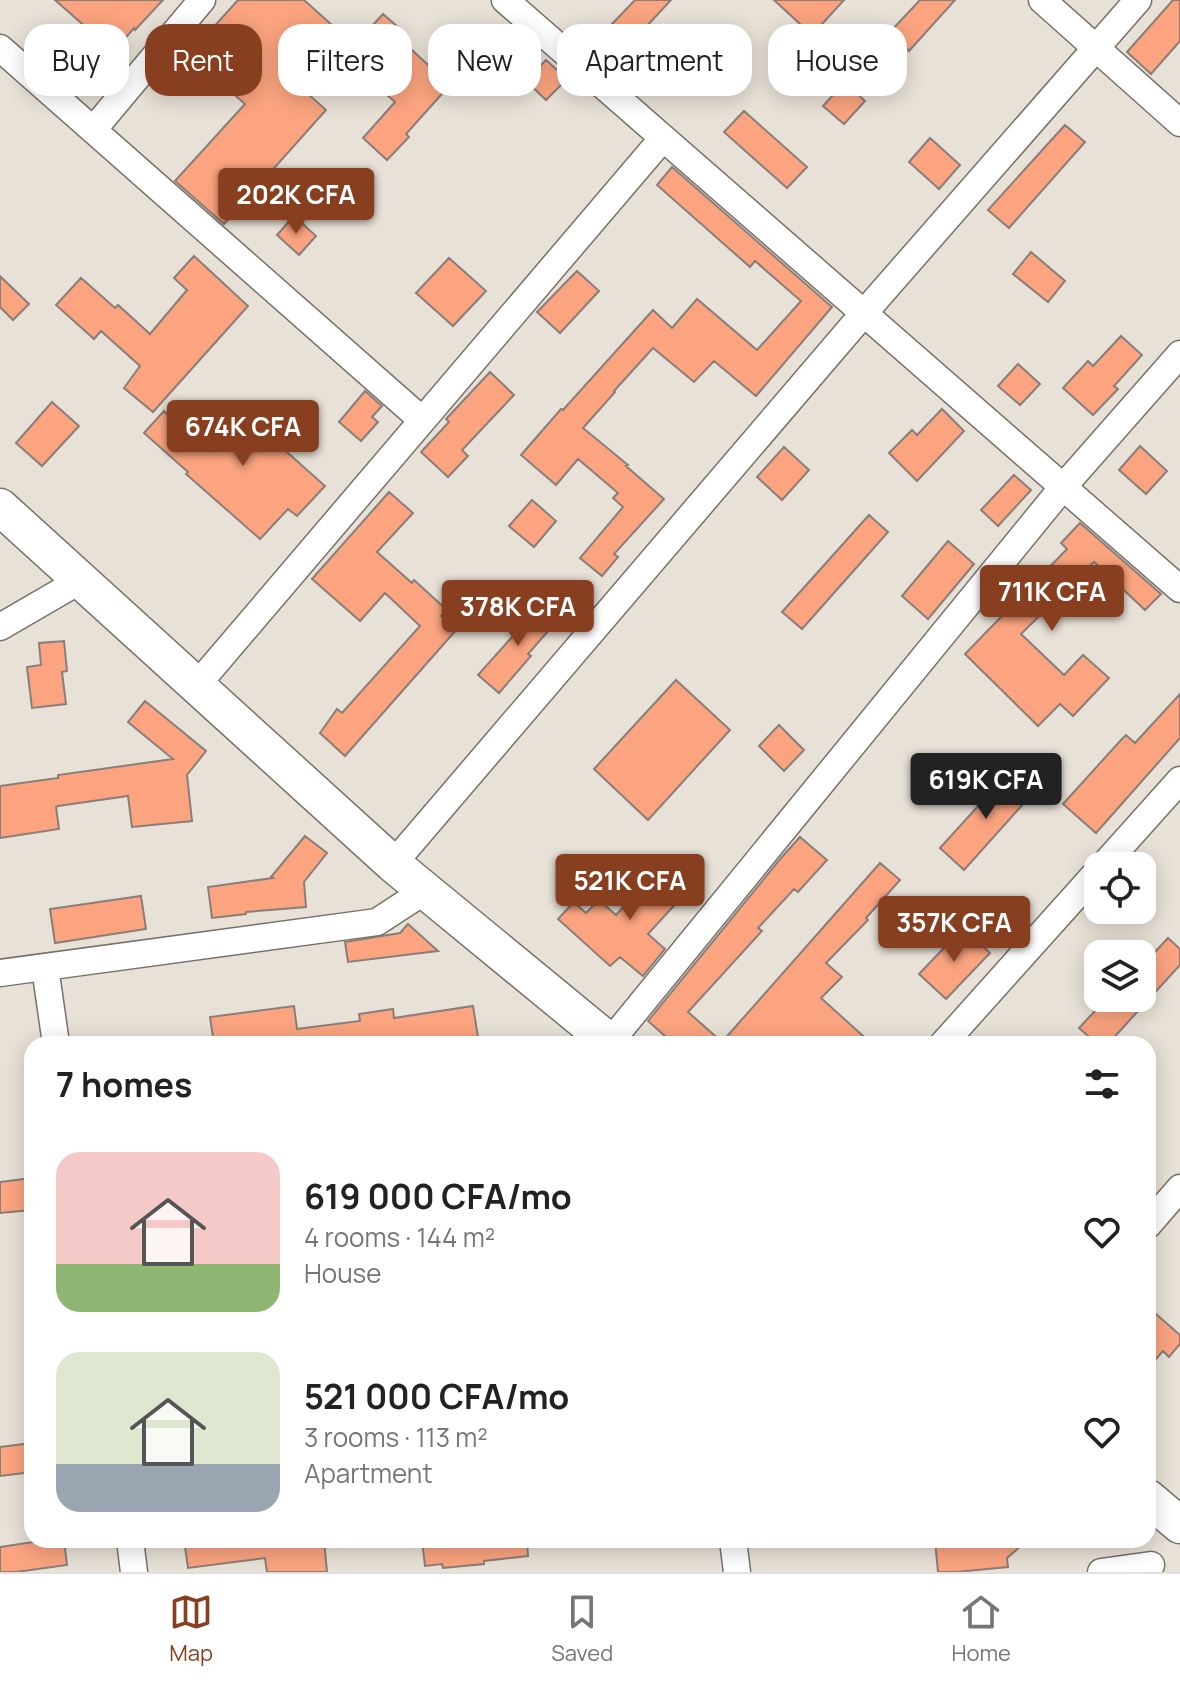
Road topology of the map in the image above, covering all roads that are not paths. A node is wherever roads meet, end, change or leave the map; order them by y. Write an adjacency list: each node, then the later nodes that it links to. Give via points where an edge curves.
1 (202, 0): 8 (street)
2 (505, 0): 9 (street)
3 (1042, 0): 6 (street)
4 (1138, 0): 6 (street)
5 (0, 48): 8 (street)
6 (1096, 48): 7 (street); 10 (street)
7 (1180, 123)
8 (93, 130): 12 (street)
9 (663, 138): 10 (street); 12 (street)
10 (864, 313): 13 (street); 21 (street)
11 (1180, 354): 13 (street)
12 (422, 420): 18 (street)
13 (1063, 487): 16 (street); 28 (street)
14 (0, 507): 15 (street)
15 (81, 580): 17 (street); 18 (street)
16 (1180, 589)
17 (0, 627)
18 (197, 685): 21 (street)
19 (1180, 780): 20 (street)
20 (1116, 852)
21 (393, 864): 23 (street)
22 (1084, 887): 29 (street)
23 (426, 890): 24 (street, via 377,922); 27 (street)
24 (45, 967): 25 (street); 26 (street)
25 (0, 973)
26 (55, 1036)
27 (603, 1036)
28 (617, 1036)
29 (950, 1036)
30 (1180, 1188): 31 (street)
31 (1156, 1216)
32 (1156, 1505): 33 (street)
33 (1180, 1525)
34 (131, 1548): 37 (street)
35 (734, 1548): 38 (street)
36 (1151, 1565): 39 (street)
37 (134, 1572)
38 (737, 1572)
39 (1101, 1572)

